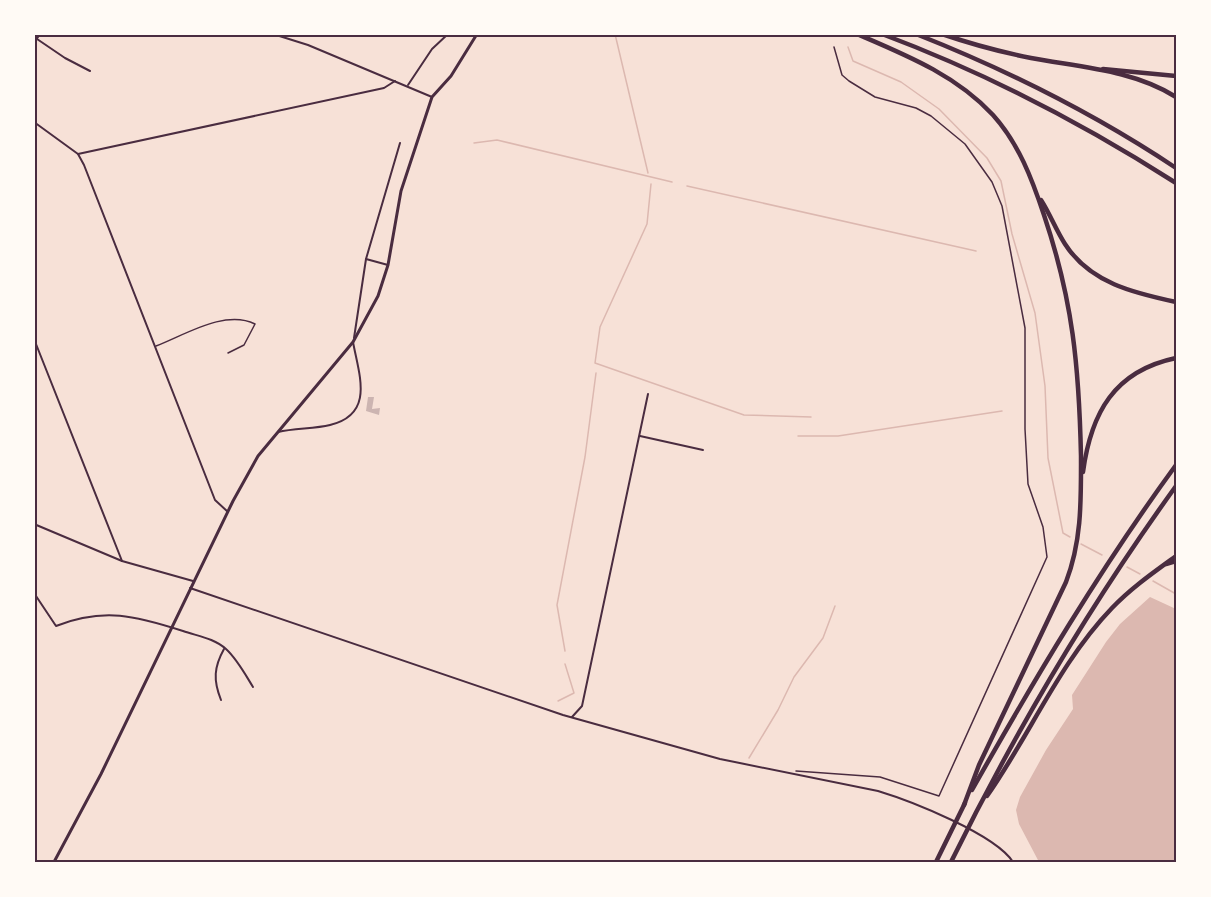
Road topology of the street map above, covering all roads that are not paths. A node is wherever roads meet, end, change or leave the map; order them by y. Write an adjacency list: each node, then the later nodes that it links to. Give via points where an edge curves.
1 (40, 34): 9 (street)
2 (273, 34): 14 (street)
3 (448, 34): 15 (street, via 432,49)
4 (477, 34): 16 (street, via 451,76)
5 (857, 34): 23 (highway, via 934,69 975,98 1010,138)
6 (882, 34): 22 (highway, via 1041,104)
7 (916, 34): 21 (highway, via 1051,95)
8 (942, 34): 11 (highway, via 1030,58)
9 (37, 39): 10 (street); 12 (street)
10 (34, 43)
11 (1098, 69): 13 (highway); 17 (highway, via 1153,85)
12 (90, 70)
13 (1176, 76)
14 (395, 81): 15 (street); 20 (street, via 384,88)
15 (408, 85): 16 (street)
16 (432, 97): 25 (street, via 401,191)
17 (1176, 97)
18 (34, 122): 20 (street)
19 (400, 143): 24 (street)
20 (78, 154): 29 (street)
21 (1176, 168)
22 (1176, 183)
23 (1039, 196): 26 (highway, via 1064,243 1088,269 1119,287); 37 (highway, via 1063,277 1074,335 1081,403)
24 (366, 259): 25 (street); 28 (street)
25 (388, 265): 28 (street, via 378,296)
26 (1176, 302)
27 (34, 339): 42 (street)
28 (353, 341): 33 (street); 33 (street, via 362,390 359,406 350,416 330,425)
29 (155, 346): 30 (lane, via 221,321 255,324 247,342); 39 (street, via 215,500)
30 (228, 353)
31 (1176, 358): 37 (highway, via 1136,374 1109,398 1092,427)
32 (648, 394): 34 (street)
33 (278, 432): 39 (street, via 258,456)
34 (639, 436): 35 (street); 52 (street, via 582,706)
35 (704, 450)
36 (1176, 465): 53 (highway, via 1063,632)
37 (1082, 484): 53 (highway, via 1072,567)
38 (1176, 486): 54 (highway, via 1080,627 1030,709)
39 (228, 512): 45 (street)
40 (34, 524): 42 (street)
41 (1176, 556): 44 (highway)
42 (122, 561): 45 (street)
43 (1176, 561): 44 (highway)
44 (1166, 564): 54 (highway, via 1120,600 1092,632)
45 (193, 581): 46 (street)
46 (190, 588): 48 (street); 52 (street)
47 (34, 594): 48 (street, via 56,626 76,618 118,614)
48 (171, 627): 49 (street); 55 (street)
49 (225, 648): 50 (street); 51 (street, via 215,672)
50 (253, 687)
51 (221, 700)
52 (572, 717): 58 (street, via 720,759 878,791 937,814 1002,849)
53 (963, 805): 56 (highway)
54 (977, 810): 57 (highway)
55 (54, 862)
56 (936, 862)
57 (951, 862)
58 (1013, 862)

